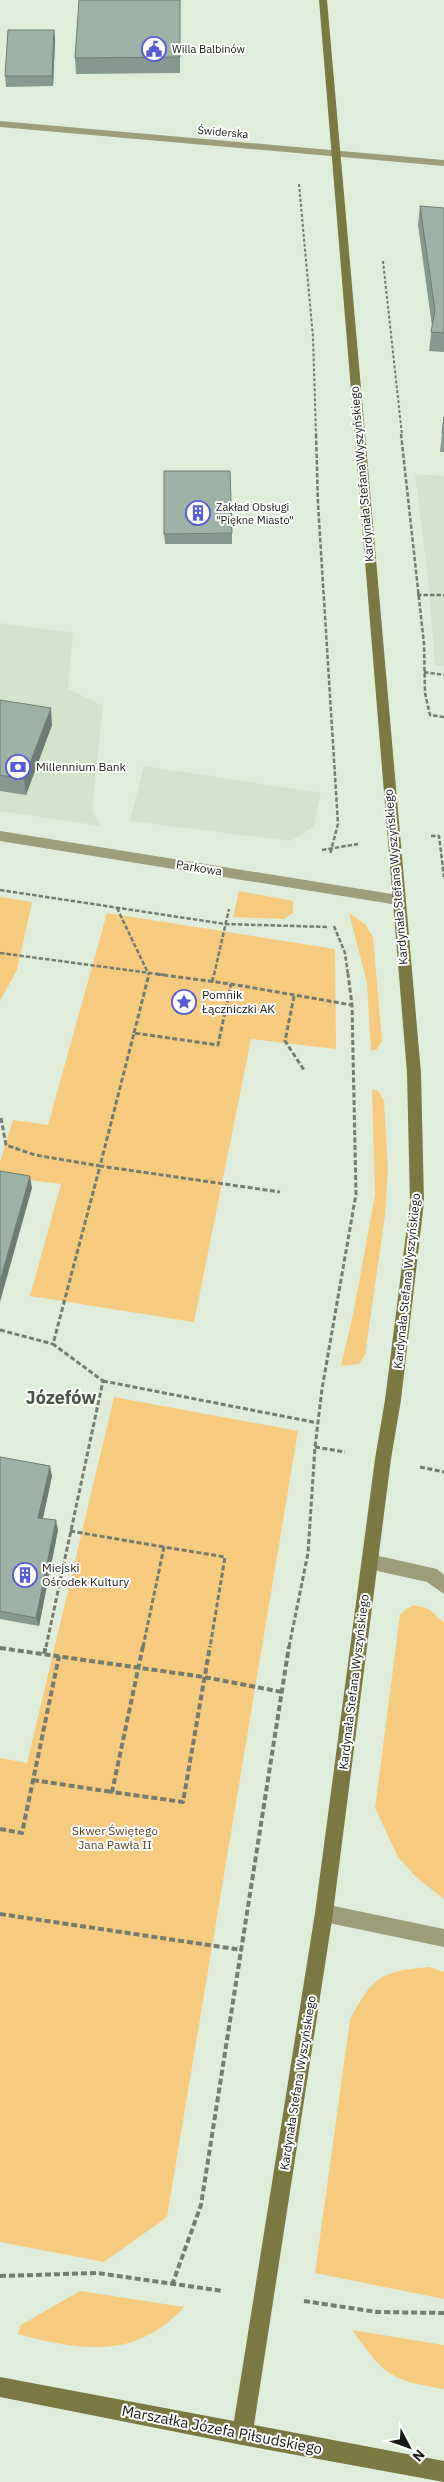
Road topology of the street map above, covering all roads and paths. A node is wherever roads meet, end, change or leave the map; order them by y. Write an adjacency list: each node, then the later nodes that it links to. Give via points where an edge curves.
1 (323, 0): 3 (street, Kardynała Stefana Wyszyńskiego)
2 (0, 124): 3 (street, Świderska)
3 (335, 154): 4 (street, Świderska); 18 (street, Kardynała Stefana Wyszyńskiego)
4 (444, 163)
5 (298, 182): 15 (path, via 313,337 318,504 338,824)
6 (417, 595): 7 (path)
7 (444, 595)
8 (424, 672): 9 (path)
9 (444, 674)
10 (425, 693): 11 (path, via 430,715)
11 (444, 717)
12 (0, 836): 16 (street, Parkowa)
13 (439, 836): 14 (path)
14 (444, 836)
15 (330, 856)
16 (237, 874): 18 (street, Parkowa); 21 (path)
17 (0, 890): 19 (path)
18 (398, 900): 40 (street, Kardynała Stefana Wyszyńskiego, via 414,1073 417,1202)
19 (117, 907): 21 (path); 24 (path)
20 (332, 923): 22 (path)
21 (225, 924): 22 (path); 25 (path)
22 (334, 927): 28 (path, via 345,953)
23 (0, 953): 24 (path)
24 (149, 974): 25 (path); 29 (path)
25 (212, 982): 26 (path)
26 (231, 984): 27 (path); 29 (path, via 218,1045)
27 (294, 996): 28 (path); 30 (path, via 285,1041)
28 (352, 1005): 37 (path, via 356,1194)
29 (134, 1033): 32 (path)
30 (304, 1070)
31 (2, 1118): 32 (path, via 6,1145 35,1155)
32 (100, 1166): 33 (path); 35 (path)
33 (280, 1192)
34 (0, 1330): 35 (path)
35 (53, 1344): 36 (path)
36 (103, 1382): 37 (path); 38 (path)
37 (318, 1423): 47 (path, via 308,1553 294,1614)
38 (70, 1531): 39 (path); 43 (path)
39 (164, 1547): 45 (path); 46 (path, via 225,1557)
40 (370, 1562): 41 (street, via 431,1575); 51 (street, Kardynała Stefana Wyszyńskiego)
41 (444, 1586)
42 (0, 1648): 43 (path)
43 (44, 1654): 44 (path)
44 (59, 1656): 45 (path); 48 (path)
45 (140, 1667): 46 (path); 49 (path)
46 (204, 1677): 47 (path); 49 (path, via 183,1802)
47 (282, 1692): 54 (path)
48 (33, 1780): 49 (path); 50 (path, via 22,1833)
49 (112, 1792)
50 (0, 1829)
51 (324, 1913): 53 (street); 57 (street, Kardynała Stefana Wyszyńskiego)
52 (0, 1914): 54 (path)
53 (444, 1938)
54 (242, 1950): 56 (path, via 201,2205)
55 (0, 2276): 56 (path, via 98,2273)
56 (172, 2286): 57 (path)
57 (266, 2295): 58 (path, via 377,2312); 60 (street, Kardynała Stefana Wyszyńskiego)
58 (444, 2313)
59 (0, 2387): 60 (street, Marszałka Józefa Piłsudskiego)
60 (242, 2434): 61 (street, Marszałka Józefa Piłsudskiego)
61 (444, 2472)

